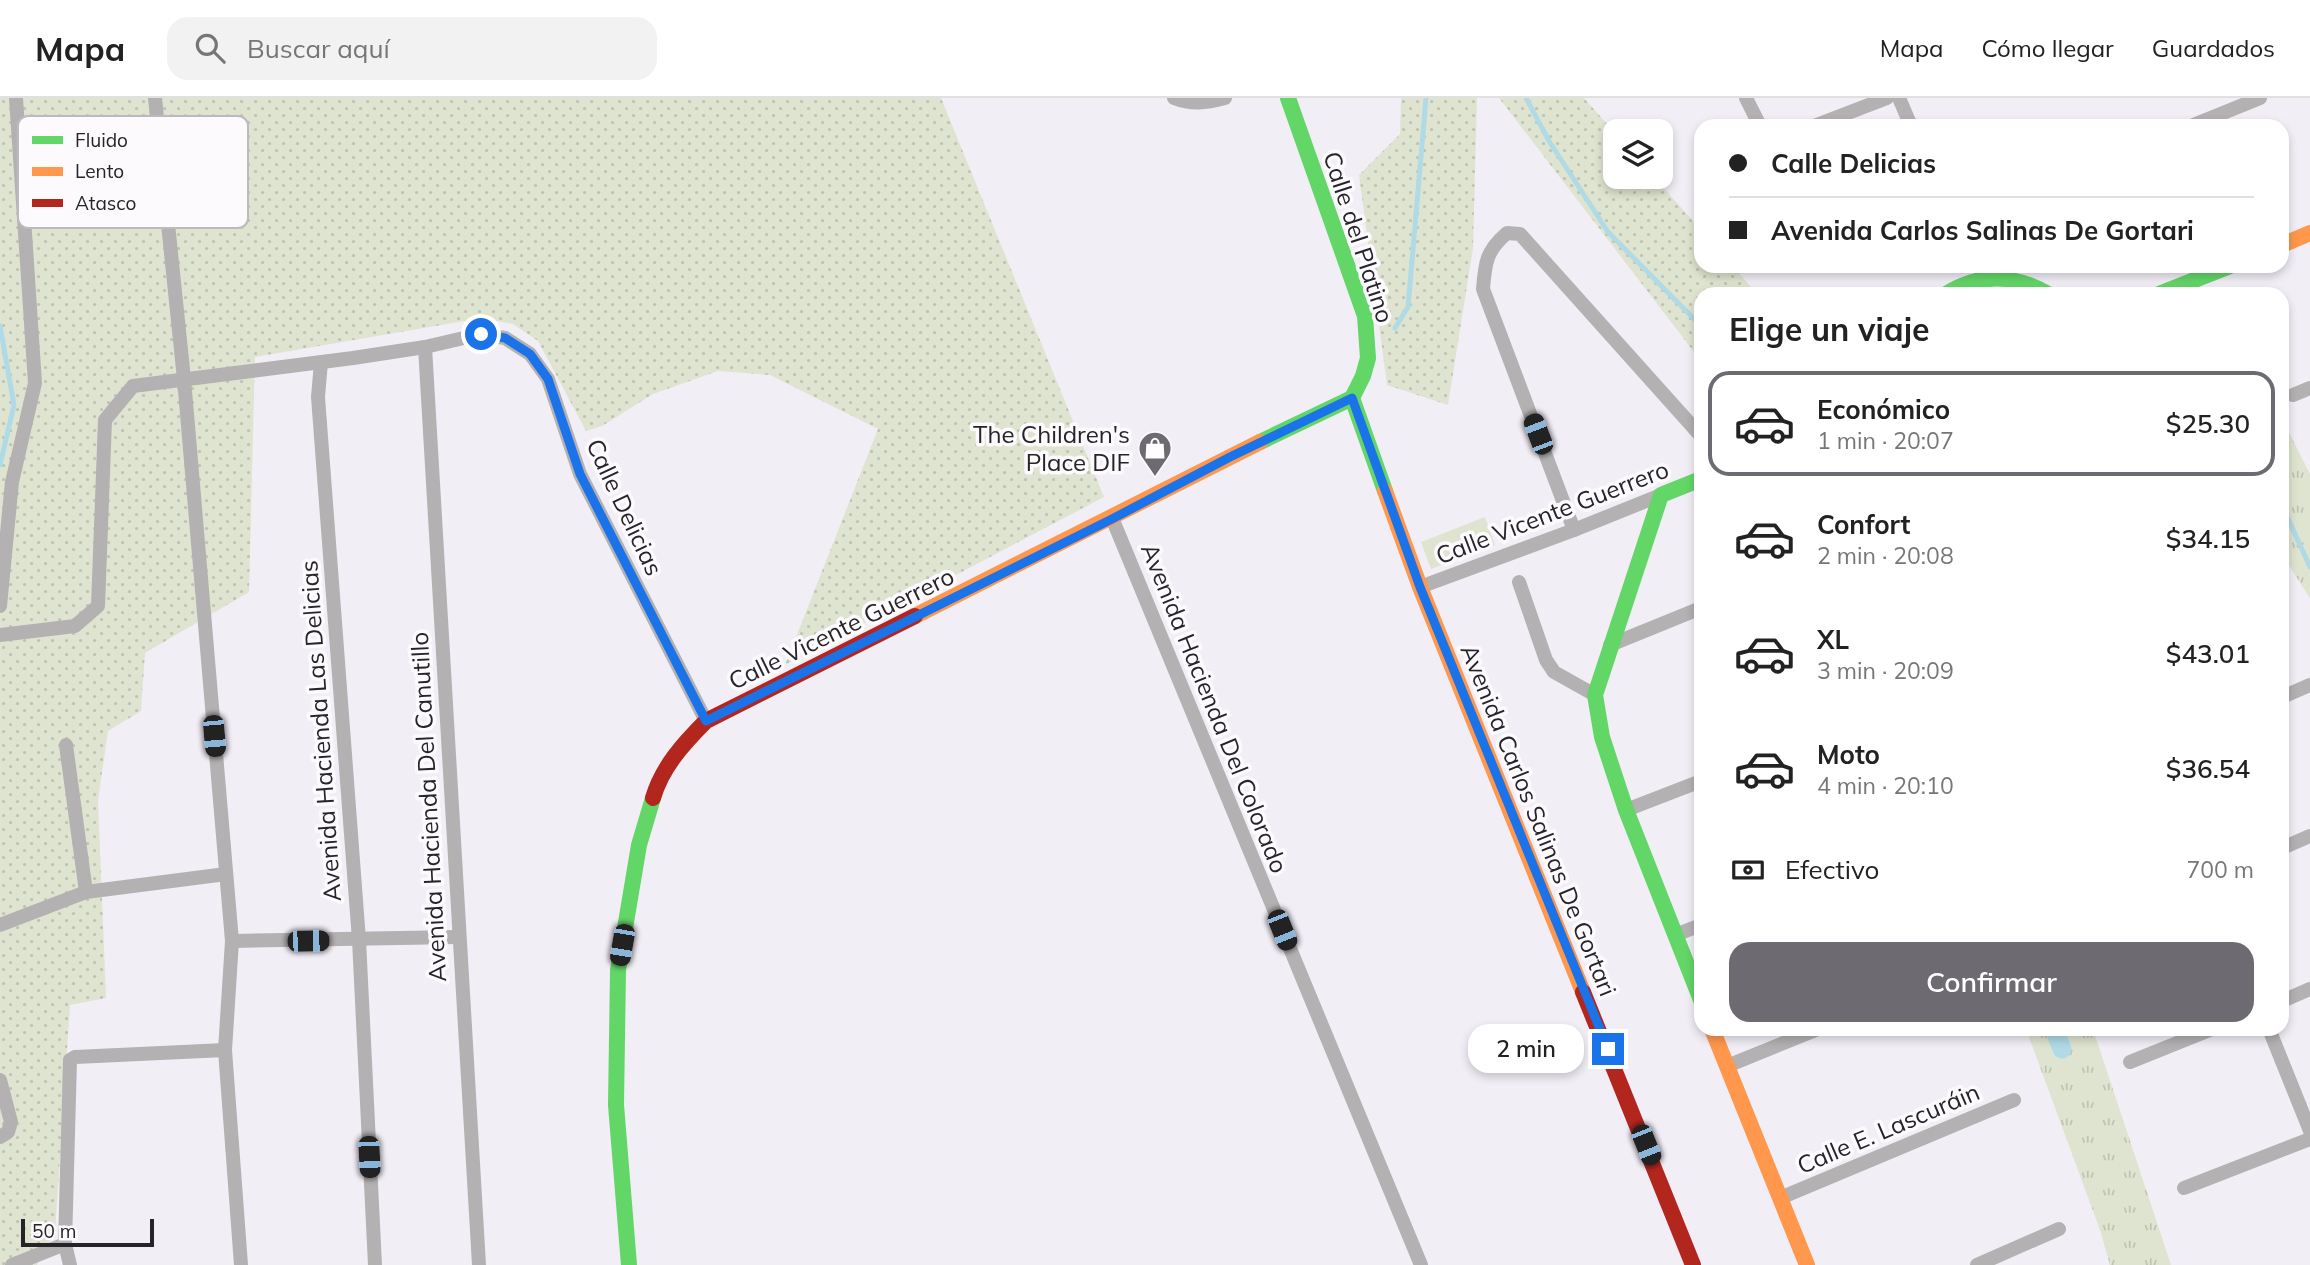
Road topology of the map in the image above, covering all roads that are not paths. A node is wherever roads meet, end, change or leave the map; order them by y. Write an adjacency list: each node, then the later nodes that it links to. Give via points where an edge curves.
1 (16, 98): 15 (street)
2 (155, 98): 10 (street)
3 (1174, 98): 4 (street, via 1188,103)
4 (1225, 98)
5 (1288, 98): 31 (street, Calle del Platino, via 1365,316 1370,346 1367,372)
6 (1746, 98): 11 (street)
7 (1886, 98): 12 (street)
8 (1899, 98): 13 (street)
9 (2260, 98): 14 (street)
10 (157, 116)
11 (1756, 119)
12 (1832, 119)
13 (1908, 119)
14 (2208, 119)
15 (18, 128)
16 (25, 228): 39 (street, via 35,383 12,482)
17 (168, 228): 28 (street)
18 (2310, 233): 19 (street)
19 (2289, 242)
20 (1976, 273): 23 (street)
21 (1982, 273): 24 (street)
22 (2212, 273): 25 (street)
23 (1956, 287)
24 (2035, 287)
25 (2177, 287)
26 (425, 347): 27 (street, Calle Delicias); 46 (street, Calle Delicias, via 481,334 505,338 530,354 548,379 580,474); 57 (street, Avenida Hacienda Del Canutillo)
27 (321, 362): 28 (street, Calle Delicias); 58 (street, Avenida Hacienda Las Delicias, via 318,397)
28 (184, 379): 41 (street, Calle Delicias, via 133,386 105,420 98,606 75,626); 52 (street)
29 (2310, 388): 30 (street)
30 (2293, 395)
31 (1352, 398): 35 (street, Calle Vicente Guerrero); 38 (street)
32 (1694, 428): 36 (street, via 1520,234 1507,233 1485,262 1483,289)
33 (1694, 482): 34 (street, Calle Vicente Guerrero)
34 (1661, 495): 36 (street, Calle Vicente Guerrero); 42 (street)
35 (1112, 519): 46 (street, Calle Vicente Guerrero); 85 (street, Avenida Hacienda Del Colorado)
36 (1574, 530): 38 (street, Calle Vicente Guerrero)
37 (1519, 582): 45 (street, via 1554,672)
38 (1420, 587): 86 (street, Avenida Carlos Salinas De Gortari)
39 (0, 606)
40 (1694, 611): 42 (street)
41 (0, 635)
42 (1609, 645): 45 (street)
43 (2310, 685): 44 (street)
44 (2289, 694)
45 (1595, 695): 49 (street, via 1602,737)
46 (706, 721): 84 (street, Calle Vicente Guerrero, via 682,745 657,785 639,845 618,970 616,1105)
47 (66, 745): 53 (street)
48 (1694, 784): 49 (street)
49 (1626, 810): 56 (street)
50 (2310, 836): 51 (street)
51 (2289, 845)
52 (226, 874): 53 (street); 59 (street)
53 (86, 892): 54 (street)
54 (0, 925)
55 (1694, 928): 56 (street)
56 (1675, 935): 60 (street)
57 (458, 937): 58 (street); 83 (street, Avenida Hacienda Del Canutillo)
58 (359, 940): 59 (street); 82 (street, Avenida Hacienda Las Delicias)
59 (232, 942): 67 (street)
60 (1694, 982)
61 (2310, 989): 62 (street)
62 (2289, 998)
63 (1715, 1036): 69 (street)
64 (1801, 1036): 69 (street)
65 (2195, 1036): 68 (street)
66 (2272, 1036): 72 (street)
67 (225, 1050): 78 (street, via 70,1060); 81 (street)
68 (2130, 1062)
69 (1727, 1066): 76 (street)
70 (0, 1080): 73 (street, via 11,1122)
71 (2014, 1100): 76 (street, Calle E. Lascuráin)
72 (2310, 1130)
73 (0, 1137)
74 (2310, 1139): 75 (street)
75 (2184, 1188)
76 (1780, 1198): 87 (street)
77 (2059, 1229): 88 (street)
78 (65, 1244): 79 (street); 80 (street)
79 (12, 1265)
80 (70, 1265)
81 (242, 1265)
82 (375, 1265)
83 (479, 1265)
84 (629, 1265)
85 (1421, 1265)
86 (1693, 1265)
87 (1807, 1265)
88 (1977, 1265)

